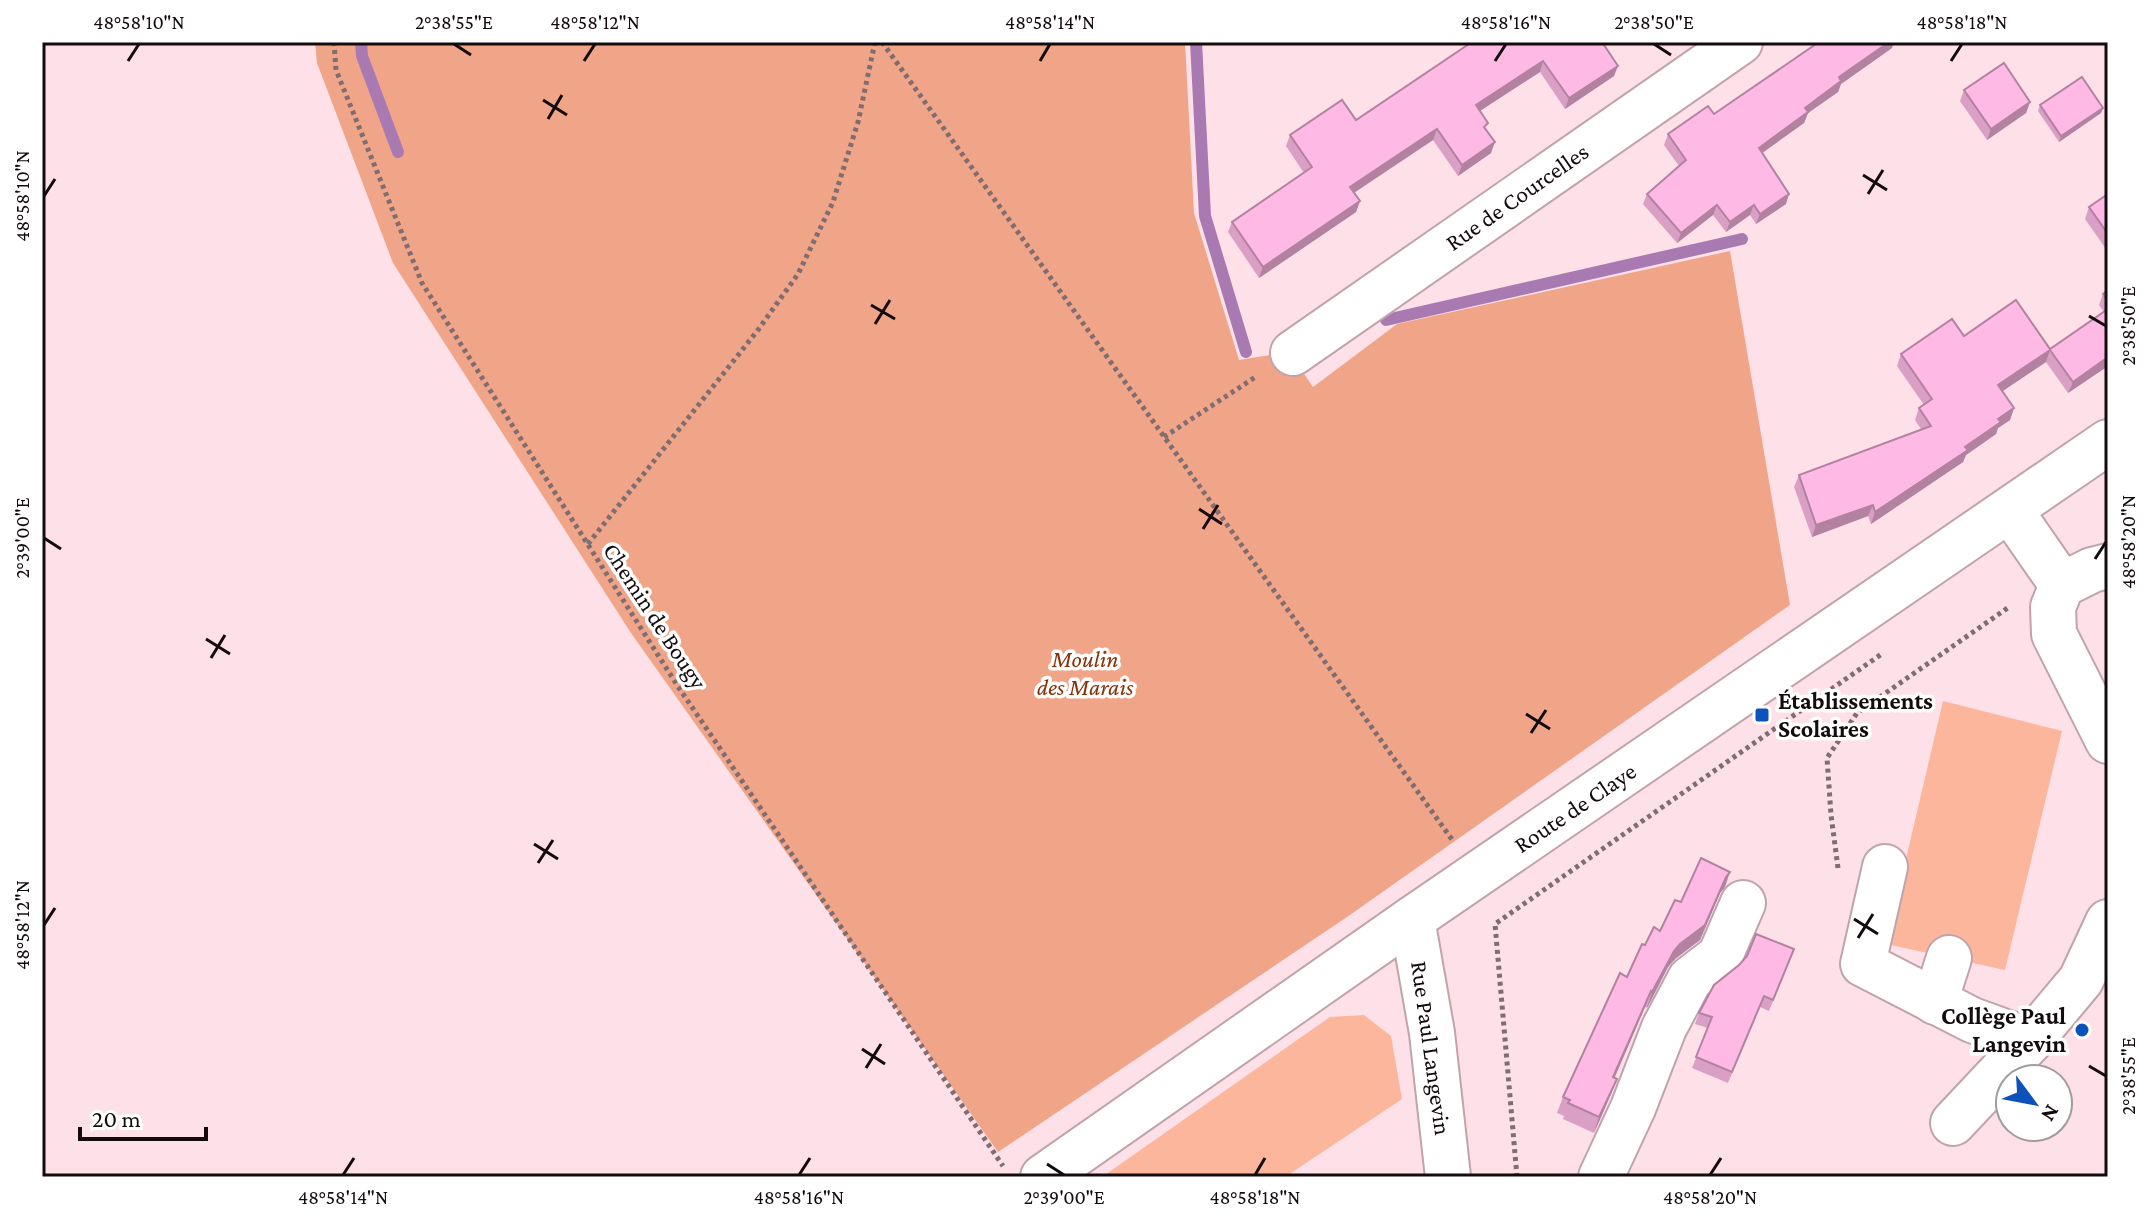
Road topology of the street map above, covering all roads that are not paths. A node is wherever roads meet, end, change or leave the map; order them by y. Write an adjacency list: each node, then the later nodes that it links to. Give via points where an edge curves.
1 (1740, 42): 2 (main road, Rue de Courcelles)
2 (1293, 353)
3 (2108, 442): 4 (main road, Route de Claye)
4 (2010, 510): 6 (main road); 10 (main road, Route de Claye)
5 (2108, 566): 6 (main road, via 2092,570)
6 (2058, 596): 7 (main road, via 2054,634)
7 (2108, 741)
8 (1885, 867): 13 (main road, via 1863,964)
9 (1743, 903): 18 (main road, via 1720,956 1690,979 1664,1028)
10 (1412, 919): 16 (main road, Route de Claye); 17 (main road, Rue Paul Langevin, via 1432,1033)
11 (2108, 922): 14 (main road, via 2081,980)
12 (1949, 958): 13 (main road)
13 (1935, 1002): 14 (main road)
14 (2030, 1041): 15 (main road)
15 (1953, 1123)
16 (1024, 1172)
17 (1448, 1177)
18 (1601, 1177)

